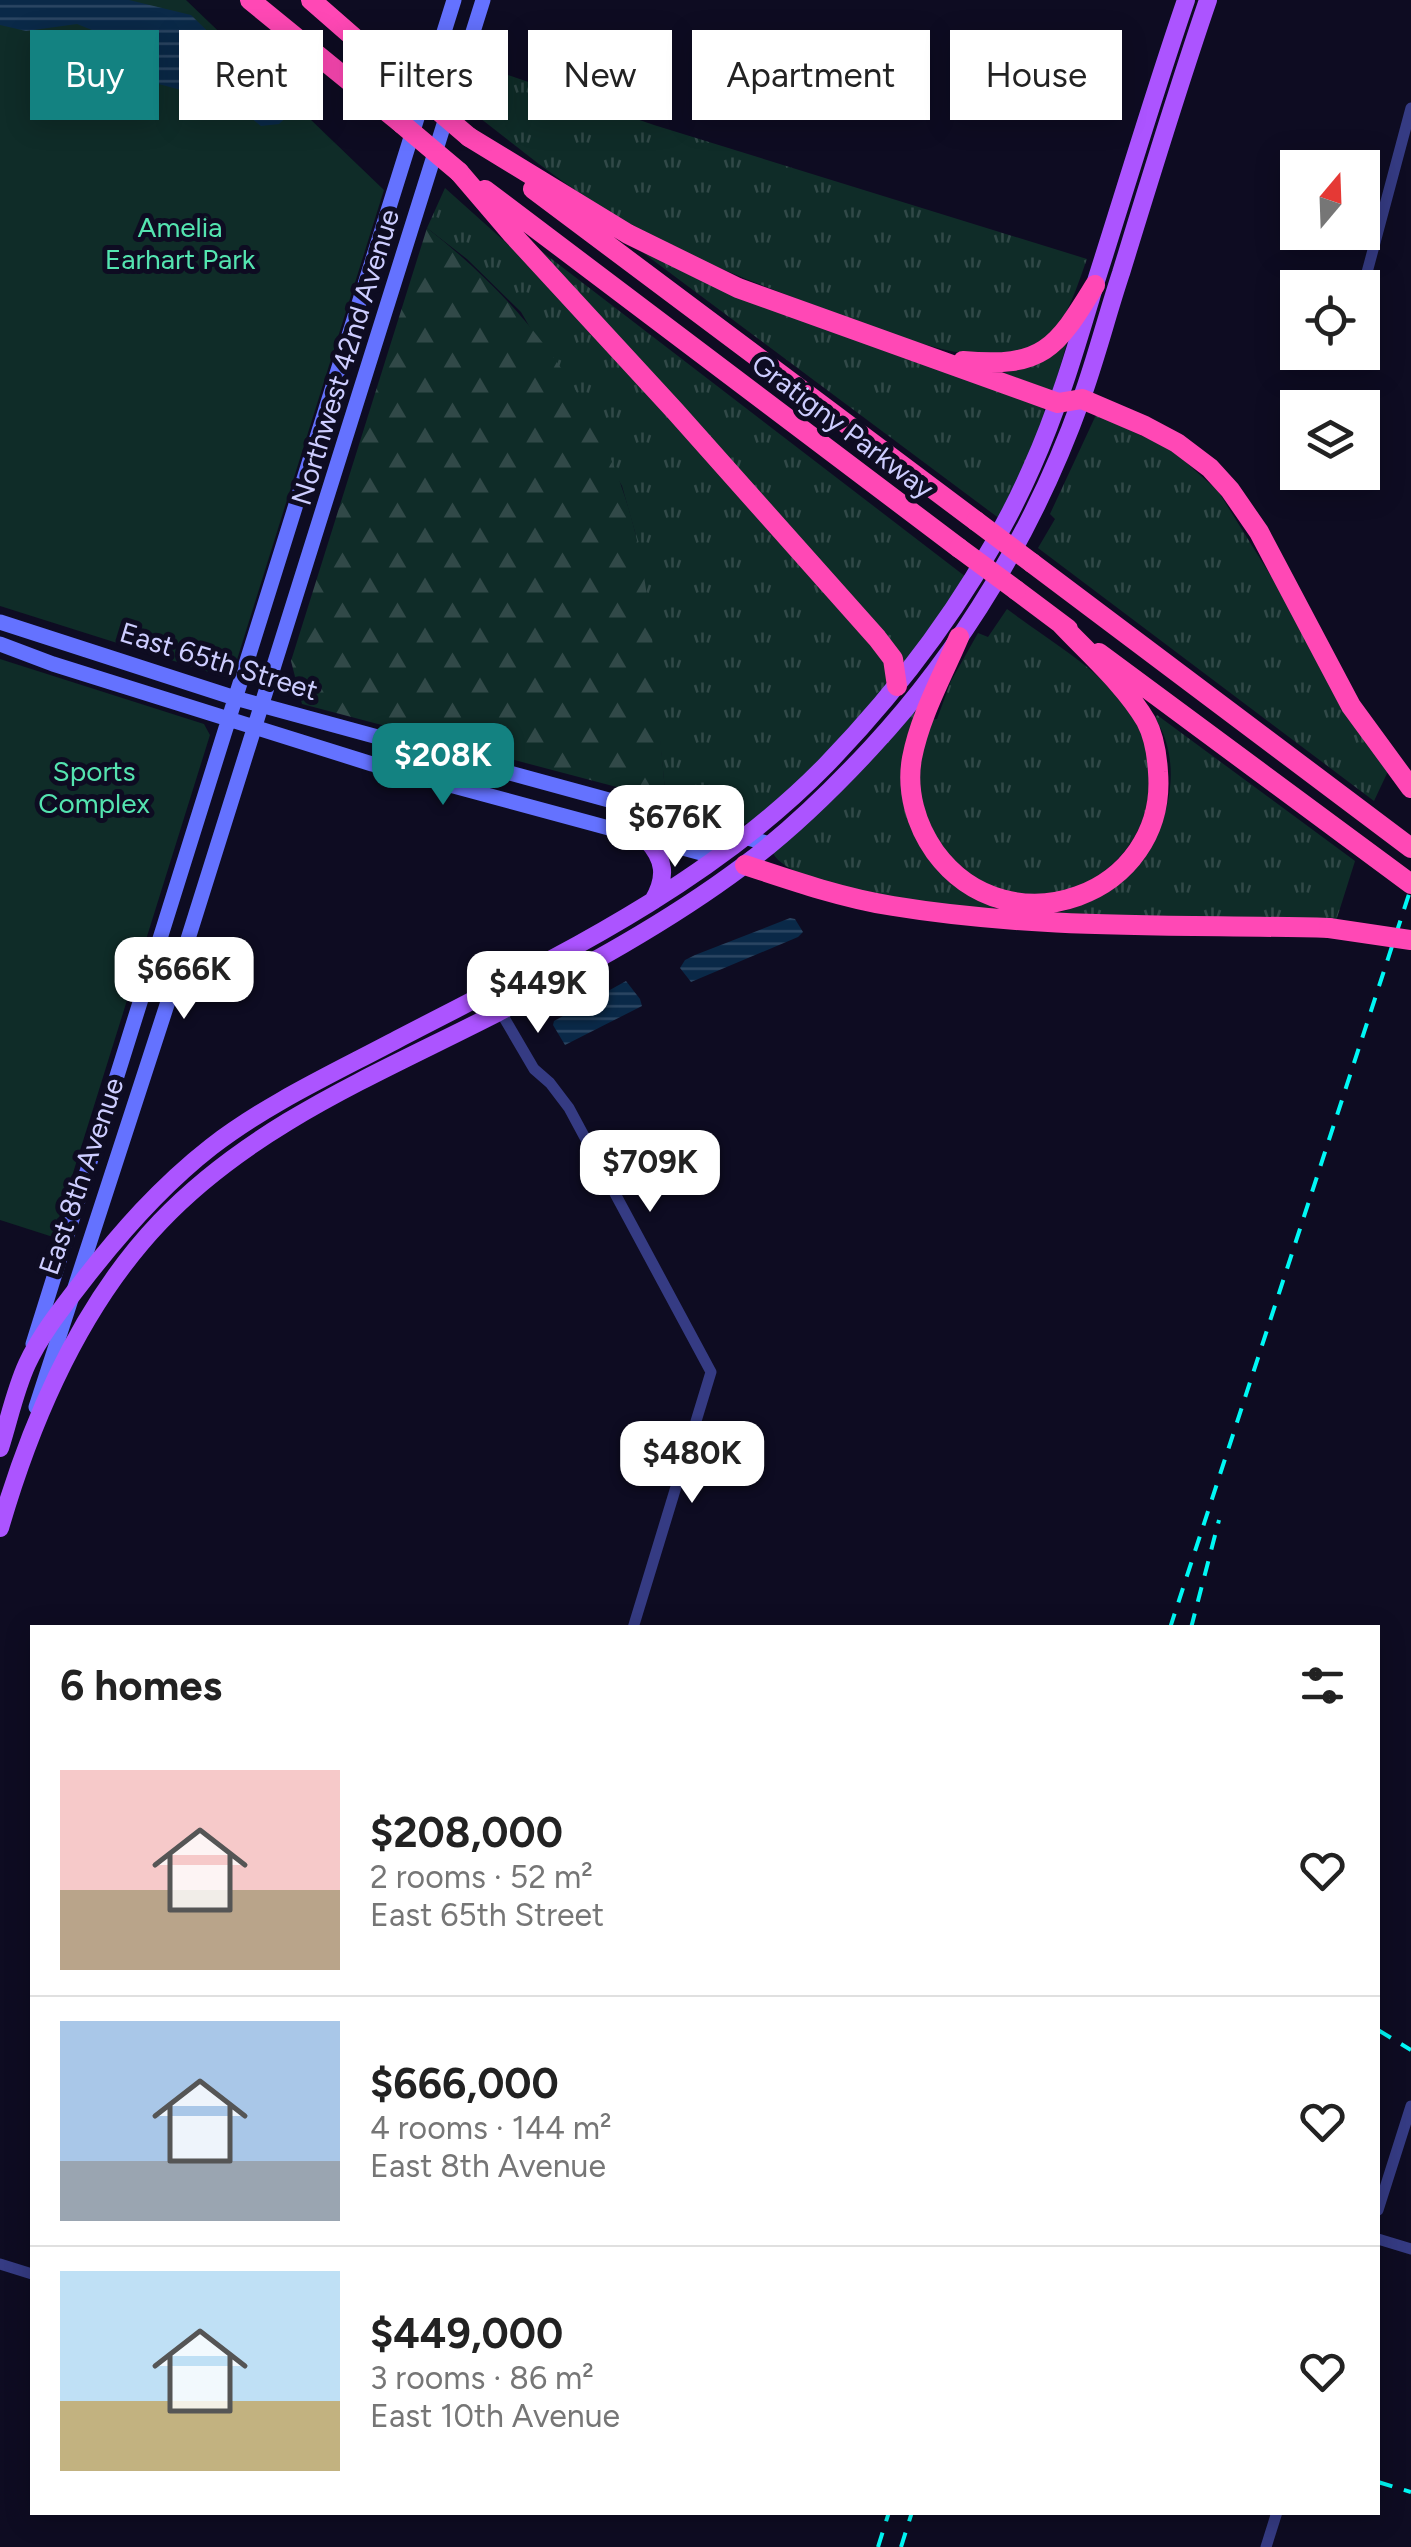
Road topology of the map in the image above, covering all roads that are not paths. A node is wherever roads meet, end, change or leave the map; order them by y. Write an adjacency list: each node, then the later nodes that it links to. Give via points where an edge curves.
1 (250, 0): 9 (highway, Gratigny Parkway, bridge)
2 (311, 0): 8 (highway, Gratigny Parkway, bridge)
3 (454, 0): 20 (main road, Northwest 42nd Avenue)
4 (483, 0): 21 (main road, Northwest 42nd Avenue)
5 (1186, 0): 11 (main road)
6 (1208, 0): 13 (main road)
7 (1411, 108): 10 (street)
8 (469, 136): 12 (highway, via 684,263); 28 (highway, Gratigny Parkway, bridge)
9 (459, 172): 16 (highway, Gratigny Parkway, bridge); 19 (highway, via 877,638 893,659)
10 (1368, 270)
11 (1095, 285): 12 (highway, via 1058,340 1039,354 994,364); 14 (main road)
12 (931, 358): 14 (highway)
13 (1082, 399): 14 (highway); 17 (main road, via 1023,531); 24 (highway, via 1177,443 1230,490 1268,546 1351,706)
14 (1058, 403): 19 (main road, via 997,535)
15 (0, 622): 20 (main road, East 65th Street)
16 (1060, 623): 17 (highway, via 1146,721 1160,789 1154,820 1137,851 1103,884 1060,902 1000,901 968,885 922,834 911,792 912,761); 31 (highway, Gratigny Parkway)
17 (959, 638): 27 (main road, via 915,699)
18 (0, 644): 22 (main road, East 65th Street)
19 (897, 686): 25 (main road, via 822,769)
20 (235, 698): 21 (main road, East 65th Street); 22 (main road, East 8th Avenue)
21 (262, 705): 23 (main road, Northwest 42nd Avenue); 25 (main road, East 65th Street)
22 (228, 720): 23 (main road, East 65th Street); 34 (main road, East 8th Avenue)
23 (254, 728): 26 (main road, East 65th Street); 35 (main road, East 8th Avenue)
24 (1411, 788)
25 (745, 837): 27 (main road, East 65th Street); 29 (main road)
26 (646, 839): 29 (main road, East 65th Street); 32 (main road, via 663,866)
27 (770, 844): 30 (main road)
28 (1411, 848)
29 (716, 857): 30 (main road, East 65th Street); 32 (main road)
30 (745, 865): 33 (highway, bridge, via 890,906 1014,921 1329,928); 37 (main road)
31 (1411, 884)
32 (651, 904): 36 (main road)
33 (1411, 940)
34 (151, 966): 35 (main road); 39 (main road, East 8th Avenue)
35 (177, 974): 38 (main road, East 8th Avenue)
36 (489, 992): 37 (street); 38 (main road, via 221,1140 142,1209)
37 (500, 1011): 41 (main road, via 284,1122 200,1183 124,1264 88,1319); 43 (street, via 534,1070 569,1108 711,1372)
38 (68, 1302): 39 (main road); 41 (main road, East 8th Avenue)
39 (26, 1367): 40 (main road, East 8th Avenue)
40 (0, 1448)
41 (20, 1458): 42 (main road, East 8th Avenue)
42 (0, 1528)
43 (634, 1625)
44 (1411, 2106): 45 (street)
45 (1380, 2204)
46 (1380, 2240): 47 (street)
47 (1411, 2249)
48 (0, 2264): 49 (street)
49 (30, 2273)
50 (1277, 2515): 51 (street)
51 (1266, 2547)

